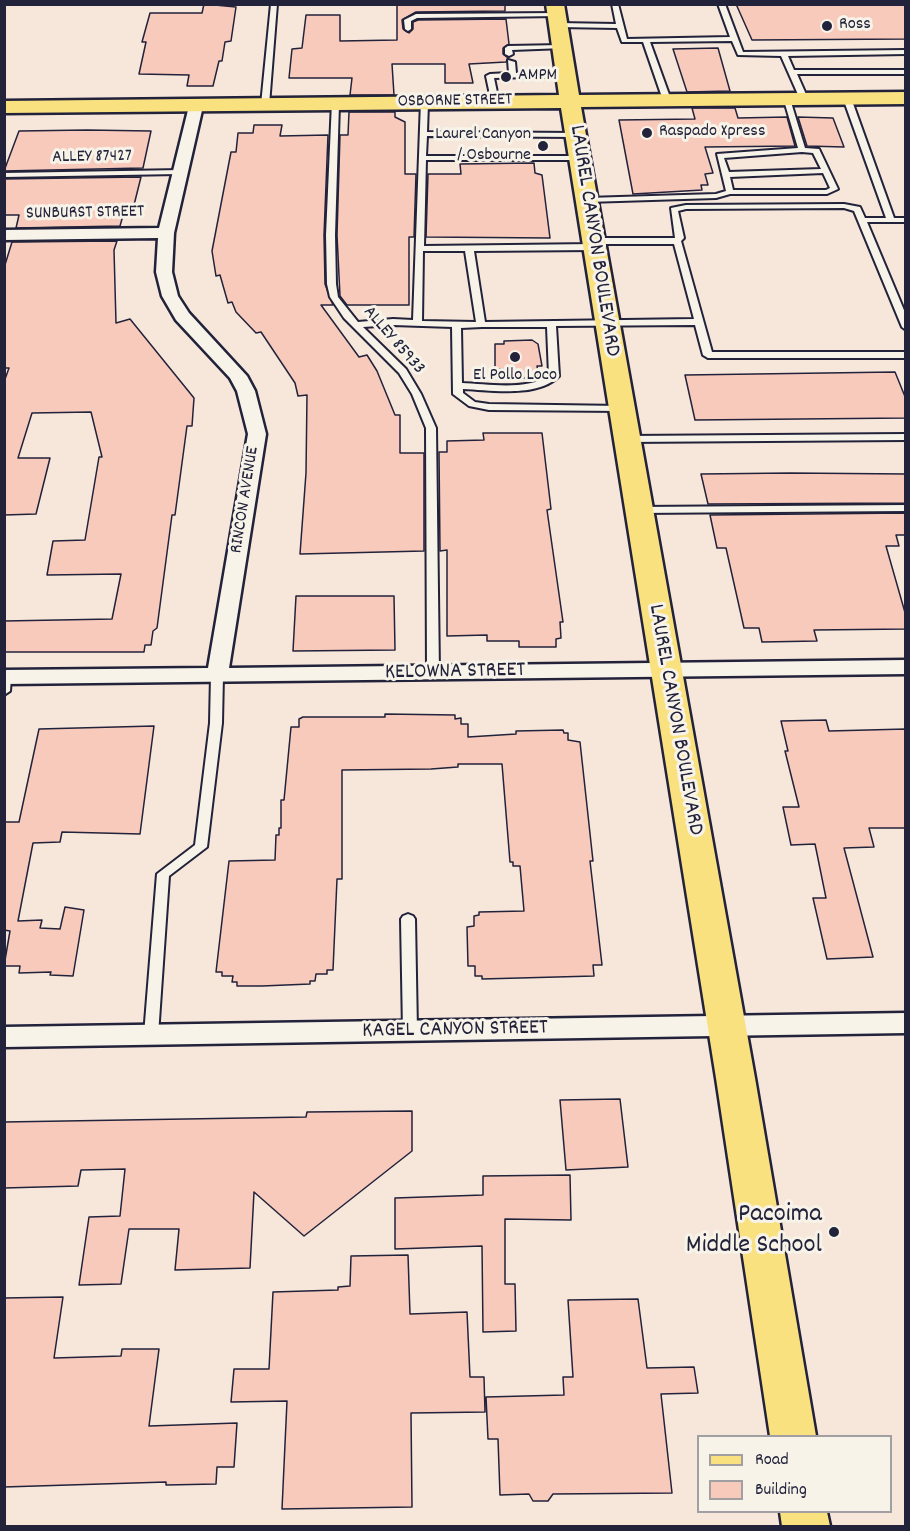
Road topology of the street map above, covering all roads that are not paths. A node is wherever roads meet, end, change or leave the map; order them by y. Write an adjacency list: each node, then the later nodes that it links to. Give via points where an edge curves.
1 (274, 4): 24 (lane)
2 (615, 4): 5 (lane)
3 (721, 4): 7 (lane)
4 (557, 15): 5 (lane); 6 (lane, via 416,16 406,20); 9 (main road, LAUREL CANYON BOULEVARD)
5 (621, 26): 8 (lane, via 624,40)
6 (408, 29)
7 (734, 39): 8 (lane); 11 (lane, via 740,54)
8 (646, 40): 19 (lane)
9 (562, 47): 14 (main road, LAUREL CANYON BOULEVARD); 15 (lane, via 508,48)
10 (906, 52): 11 (lane)
11 (783, 54): 12 (lane)
12 (792, 72): 13 (lane); 18 (lane)
13 (906, 72)
14 (566, 74): 15 (lane); 20 (main road, LAUREL CANYON BOULEVARD)
15 (513, 75): 21 (lane, via 490,76)
16 (847, 98): 17 (main road, OSBORNE STREET); 18 (main road, OSBORNE STREET); 38 (lane)
17 (906, 98)
18 (795, 99): 19 (main road, OSBORNE STREET); 29 (lane)
19 (667, 100): 20 (main road, OSBORNE STREET)
20 (570, 101): 21 (main road, OSBORNE STREET); 28 (main road, LAUREL CANYON BOULEVARD)
21 (495, 102): 22 (main road, OSBORNE STREET)
22 (424, 103): 23 (main road, OSBORNE STREET); 27 (lane)
23 (335, 104): 24 (main road, OSBORNE STREET); 50 (lane, ALLEY 85933, via 333,295)
24 (265, 105): 25 (main road, OSBORNE STREET)
25 (196, 106): 26 (main road, OSBORNE STREET); 32 (street, RINCON AVENUE)
26 (4, 107)
27 (423, 134): 28 (lane); 30 (lane)
28 (578, 146): 30 (lane); 36 (main road, LAUREL CANYON BOULEVARD)
29 (802, 150): 31 (lane, via 816,151); 34 (lane, via 720,156)
30 (422, 158): 45 (lane)
31 (826, 171): 34 (lane); 35 (lane, via 834,189 827,192)
32 (179, 172): 33 (lane, ALLEY 87427); 40 (street, RINCON AVENUE)
33 (4, 175)
34 (725, 175): 35 (lane)
35 (730, 192): 36 (lane, via 716,196)
36 (587, 200): 43 (main road, LAUREL CANYON BOULEVARD)
37 (861, 220): 38 (lane); 42 (lane, via 857,209 844,206 686,207 674,210 680,238); 53 (lane)
38 (891, 220): 39 (lane)
39 (906, 220)
40 (166, 233): 41 (street, SUNBURST STREET); 64 (street, RINCON AVENUE, via 164,272 170,296 182,316 238,376 257,434)
41 (4, 235)
42 (677, 241): 43 (lane); 46 (lane)
43 (594, 244): 44 (lane); 48 (main road, LAUREL CANYON BOULEVARD)
44 (469, 248): 45 (lane); 52 (lane)
45 (420, 249): 47 (lane)
46 (699, 322): 48 (lane); 54 (lane, via 708,355 713,357)
47 (417, 323): 50 (lane); 51 (lane)
48 (607, 323): 49 (lane); 56 (main road, LAUREL CANYON BOULEVARD)
49 (551, 324): 52 (lane); 55 (lane, via 554,376 550,382 531,387)
50 (357, 325): 63 (lane, ALLEY 85933, via 397,364 417,394 431,428)
51 (456, 325): 52 (lane); 55 (lane)
52 (481, 325)
53 (906, 327)
54 (906, 355)
55 (457, 386): 56 (lane, via 458,394 472,404 489,407)
56 (621, 409): 58 (main road, LAUREL CANYON BOULEVARD)
57 (906, 437): 58 (lane)
58 (626, 440): 60 (main road, LAUREL CANYON BOULEVARD)
59 (906, 508): 60 (lane)
60 (638, 510): 62 (main road, LAUREL CANYON BOULEVARD)
61 (906, 667): 62 (street, KELOWNA STREET)
62 (664, 670): 63 (street, KELOWNA STREET); 69 (main road, LAUREL CANYON BOULEVARD)
63 (433, 673): 64 (street, KELOWNA STREET)
64 (218, 675): 65 (street, KELOWNA STREET); 71 (lane, via 201,847 163,874)
65 (5, 677): 66 (lane)
66 (4, 691)
67 (408, 919): 70 (lane)
68 (906, 1023): 69 (street, KAGEL CANYON STREET)
69 (729, 1027): 70 (street, KAGEL CANYON STREET); 73 (main road, LAUREL CANYON BOULEVARD)
70 (410, 1031): 71 (street, KAGEL CANYON STREET)
71 (152, 1035): 72 (street, KAGEL CANYON STREET)
72 (4, 1037)
73 (793, 1435)

